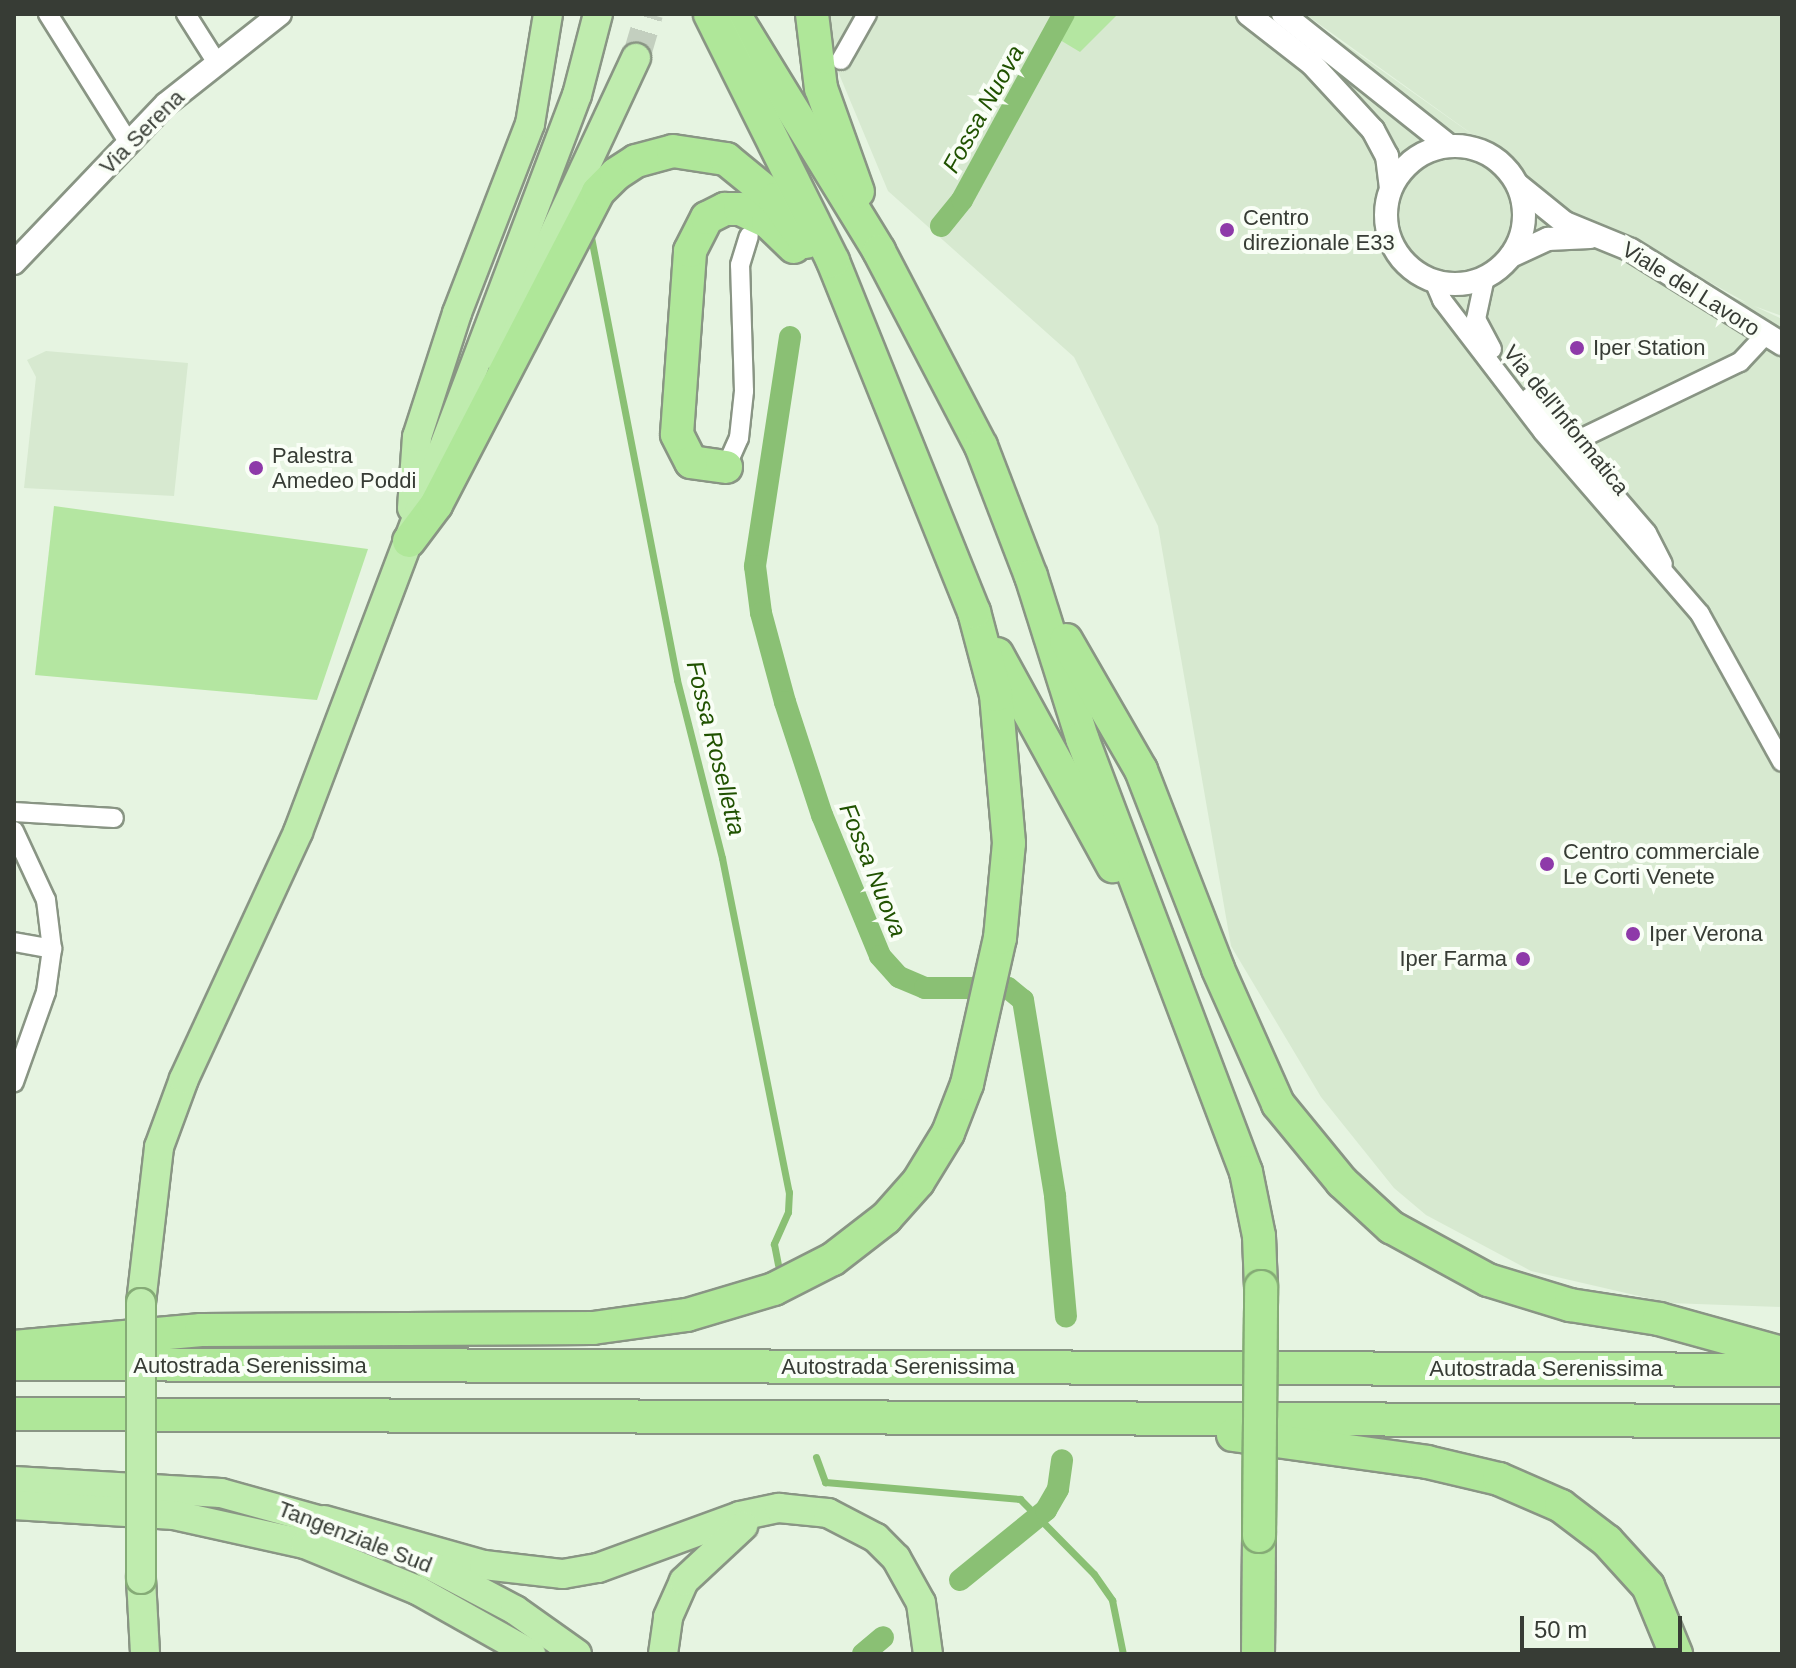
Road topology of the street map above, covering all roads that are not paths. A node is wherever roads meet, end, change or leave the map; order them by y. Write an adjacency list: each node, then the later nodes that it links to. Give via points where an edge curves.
1 (48, 14): 15 (street)
2 (186, 14): 14 (street)
3 (280, 14): 14 (street, Via Serena)
4 (548, 14): 30 (highway, via 530,124 457,313 417,437)
5 (598, 14): 30 (highway, via 577,95)
6 (710, 14): 26 (highway)
7 (734, 14): 21 (highway)
8 (812, 14): 21 (highway, via 821,88)
9 (867, 14): 13 (street)
10 (1248, 14): 18 (street, via 1312,64 1373,130 1387,156)
11 (1283, 14): 16 (street, Viale del Lavoro)
12 (636, 58): 30 (highway)
13 (841, 60)
14 (217, 63): 15 (street, Via Serena)
15 (129, 143): 22 (street, Via Serena)
16 (1449, 146): 17 (street, Viale del Lavoro, via 1490,155); 18 (street, via 1414,158)
17 (1518, 185): 20 (street, Viale del Lavoro, via 1565,223); 23 (street, via 1524,214)
18 (1391, 187): 25 (street, via 1385,209 1396,252)
19 (749, 236): 29 (street, via 740,265 744,391 739,438)
20 (1599, 236): 23 (street, Viale del Lavoro, via 1548,239); 27 (street, Viale del Lavoro, via 1631,250)
21 (879, 251): 31 (highway, via 981,446)
22 (17, 254)
23 (1511, 256): 24 (street, Viale del Lavoro)
24 (1485, 277): 25 (street, via 1469,283); 28 (street, Via dell'Informatica, via 1476,319 1482,337)
25 (1434, 281): 32 (street, Via dell'Informatica, via 1442,300 1543,432)
26 (853, 311): 29 (highway, via 768,222 740,209 707,218 685,271 677,434 691,462); 30 (highway, via 775,199 726,159 673,151 636,161 598,192 436,505); 33 (highway)
27 (1773, 340): 28 (street, via 1740,362 1584,437)
28 (1564, 437): 32 (street, Via dell'Informatica, via 1647,533)
29 (726, 467)
30 (409, 541): 55 (highway, bridge, via 298,832 184,1079 159,1147 141,1303)
31 (1031, 576): 40 (highway, via 1082,738); 43 (highway, via 1141,770 1218,969 1278,1104 1342,1182 1391,1227 1488,1280 1570,1305 1659,1319)
32 (1671, 581): 34 (street, Via dell'Informatica, via 1707,626)
33 (974, 612): 40 (highway); 42 (highway, via 996,695 1009,843 989,990 967,1084 948,1133 918,1182 886,1218 833,1259 774,1289 687,1315 593,1328 201,1330)
34 (1782, 762)
35 (14, 812): 36 (street)
36 (114, 818)
37 (14, 831): 39 (street, via 46,900)
38 (14, 942): 39 (street)
39 (52, 949): 41 (street, via 46,992)
40 (1182, 996): 54 (highway, bridge, via 1246,1172 1259,1236)
41 (14, 1082)
42 (14, 1347)
43 (1782, 1353)
44 (14, 1364): 45 (highway, Autostrada Serenissima)
45 (1782, 1370)
46 (14, 1414): 47 (highway)
47 (1079, 1417): 48 (highway); 63 (highway, via 1353,1450 1499,1479 1561,1506 1607,1541 1648,1586)
48 (1782, 1421)
49 (14, 1481): 52 (highway, Tangenziale Sud, via 221,1493)
50 (14, 1505): 53 (highway, Tangenziale Sud, via 103,1508 234,1526 305,1544)
51 (779, 1508): 52 (highway, via 740,1516 598,1568 563,1574 484,1565); 59 (highway, via 738,1529 700,1562 668,1617); 60 (highway, via 828,1513 876,1538 896,1558 921,1603)
52 (324, 1520): 58 (highway, Tangenziale Sud, via 457,1577)
53 (417, 1590): 56 (highway); 57 (highway, Tangenziale Sud)
54 (1257, 1598): 61 (highway); 62 (highway)
55 (145, 1654)
56 (504, 1654)
57 (531, 1654)
58 (577, 1654)
59 (663, 1654)
60 (928, 1654)
61 (1239, 1654)
62 (1258, 1654)
63 (1676, 1654)

